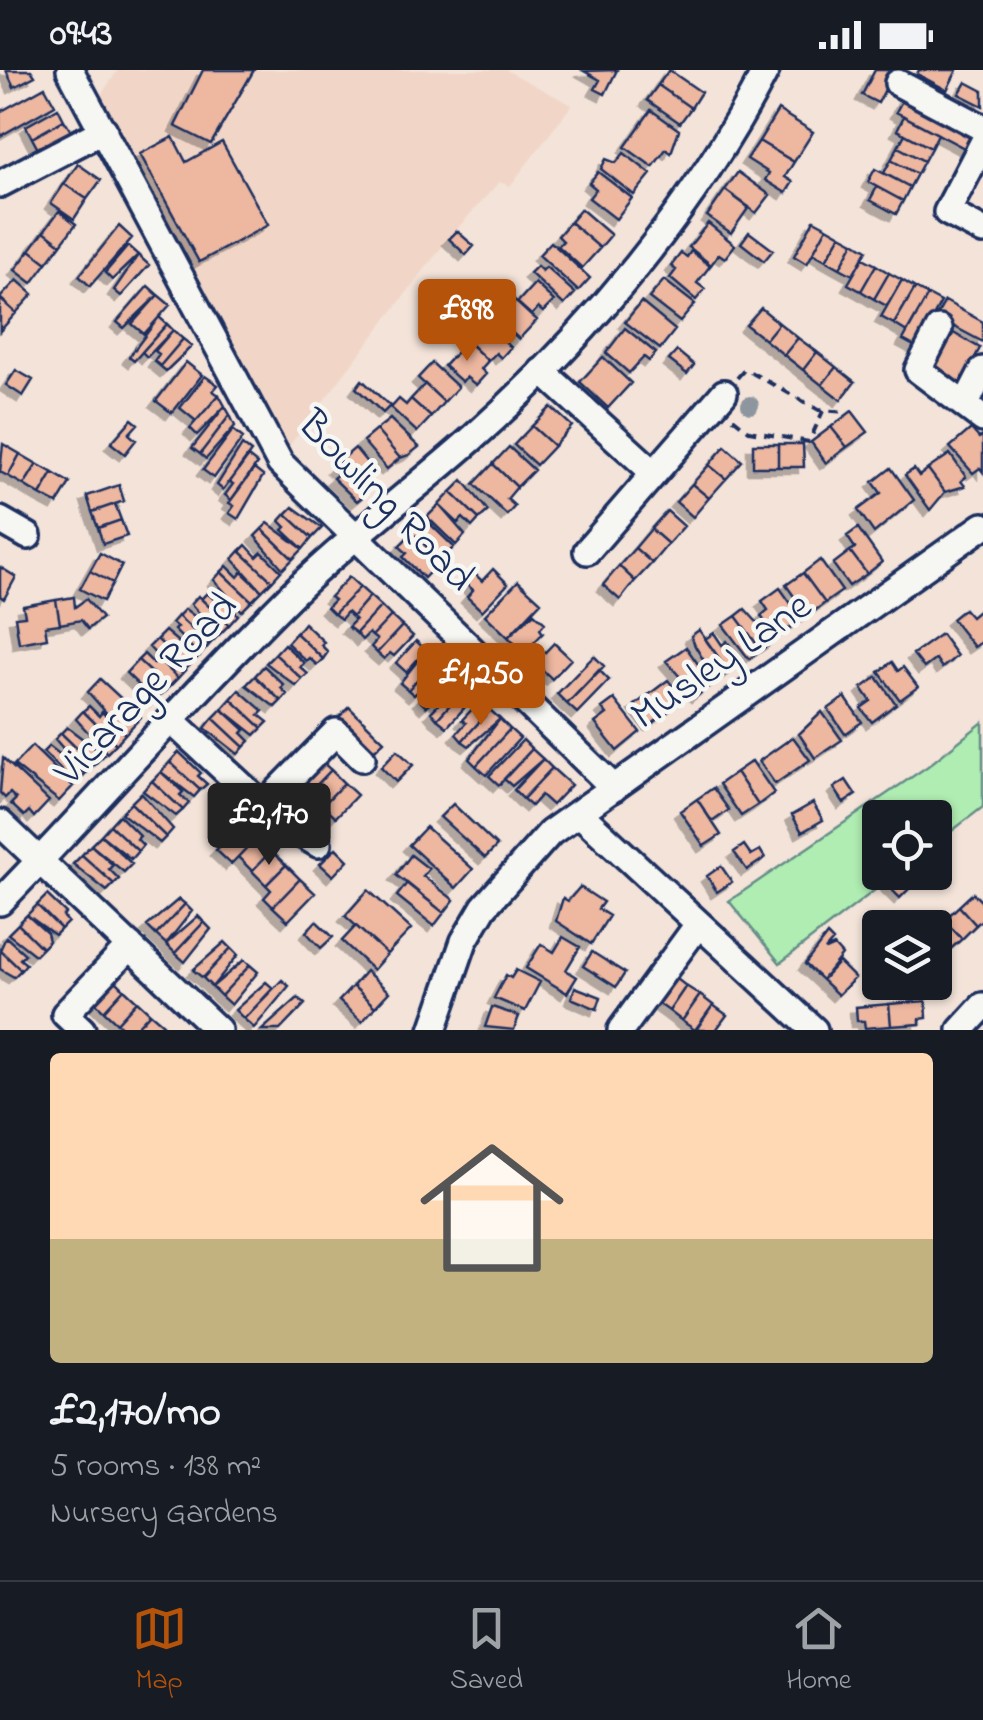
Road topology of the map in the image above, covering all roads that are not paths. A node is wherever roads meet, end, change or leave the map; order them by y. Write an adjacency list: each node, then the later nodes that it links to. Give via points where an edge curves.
1 (70, 70): 5 (street, Bowling Road)
2 (766, 70): 11 (street, Vicarage Road, via 666,225)
3 (898, 83): 4 (street)
4 (983, 128)
5 (104, 130): 7 (street); 18 (street, Bowling Road, via 280,463)
6 (983, 143): 8 (street, via 947,212)
7 (0, 184)
8 (983, 231)
9 (939, 329): 13 (street, via 918,370)
10 (983, 370): 13 (street)
11 (542, 371): 14 (street); 18 (street, Vicarage Road)
12 (720, 398): 14 (street)
13 (974, 412)
14 (654, 473): 19 (street)
15 (0, 520): 17 (street)
16 (983, 526): 22 (street, Musley Lane)
17 (28, 536)
18 (355, 536): 20 (street, Vicarage Road); 22 (street, Bowling Road)
19 (586, 551)
20 (172, 721): 23 (street); 27 (street, Vicarage Road)
21 (362, 758): 23 (street, via 336,732)
22 (614, 788): 24 (street, Musley Lane)
23 (263, 806): 26 (street)
24 (579, 813): 29 (street); 34 (street, Musley Lane, via 550,834 484,907 464,941)
25 (0, 823): 27 (street)
26 (318, 844)
27 (40, 861): 28 (street, Vicarage Road); 30 (street)
28 (0, 902)
29 (697, 926): 35 (street); 36 (street)
30 (130, 946): 32 (street, via 65,1014); 33 (street)
31 (983, 1006): 37 (street)
32 (82, 1030)
33 (218, 1030)
34 (434, 1030)
35 (621, 1030)
36 (814, 1030)
37 (961, 1030)

